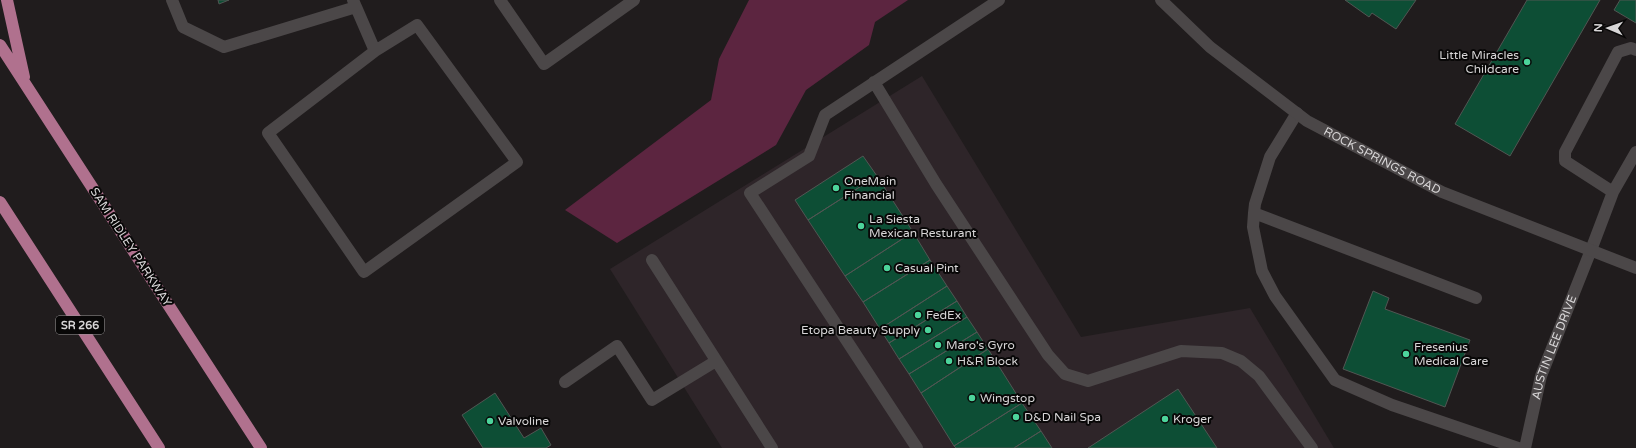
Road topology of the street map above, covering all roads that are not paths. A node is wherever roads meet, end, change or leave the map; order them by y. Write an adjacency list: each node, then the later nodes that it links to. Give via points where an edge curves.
1 (7, 0): 12 (main road)
2 (172, 0): 7 (street, via 183,27 224,47)
3 (500, 0): 4 (street, via 544,64)
4 (634, 0)
5 (999, 0): 11 (street)
6 (1161, 0): 13 (street, ROCK SPRINGS ROAD, via 1210,47)
7 (355, 3): 10 (street)
8 (0, 46): 12 (main road, SAM RIDLEY PARKWAY)
9 (1636, 50): 15 (street, via 1631,48 1618,52 1565,152 1565,161)
10 (375, 52): 10 (street, via 417,25 517,162 364,272 268,132)
11 (874, 82): 27 (street, via 825,115 809,156 750,193); 28 (street, via 936,184 1048,355 1065,374 1088,381 1181,351 1222,353 1241,361 1259,376)
12 (25, 84): 25 (main road, SAM RIDLEY PARKWAY)
13 (1297, 113): 17 (street, via 1270,156); 18 (street, ROCK SPRINGS ROAD, via 1307,121 1442,192)
14 (1636, 152): 15 (street, AUSTIN LEE DRIVE)
15 (1612, 192): 18 (street, AUSTIN LEE DRIVE)
16 (0, 202): 24 (main road, SR 266)
17 (1254, 213): 21 (street); 29 (street, via 1253,227 1262,271 1275,296 1335,380 1392,405)
18 (1591, 250): 20 (street, ROCK SPRINGS ROAD); 30 (street, AUSTIN LEE DRIVE, via 1541,376)
19 (652, 260): 22 (street)
20 (1636, 268)
21 (1476, 298)
22 (716, 361): 23 (street, via 652,400 617,346); 26 (street)
23 (566, 382)
24 (159, 448)
25 (262, 448)
26 (772, 448)
27 (917, 448)
28 (1312, 448)
29 (1518, 448)
30 (1525, 448)

